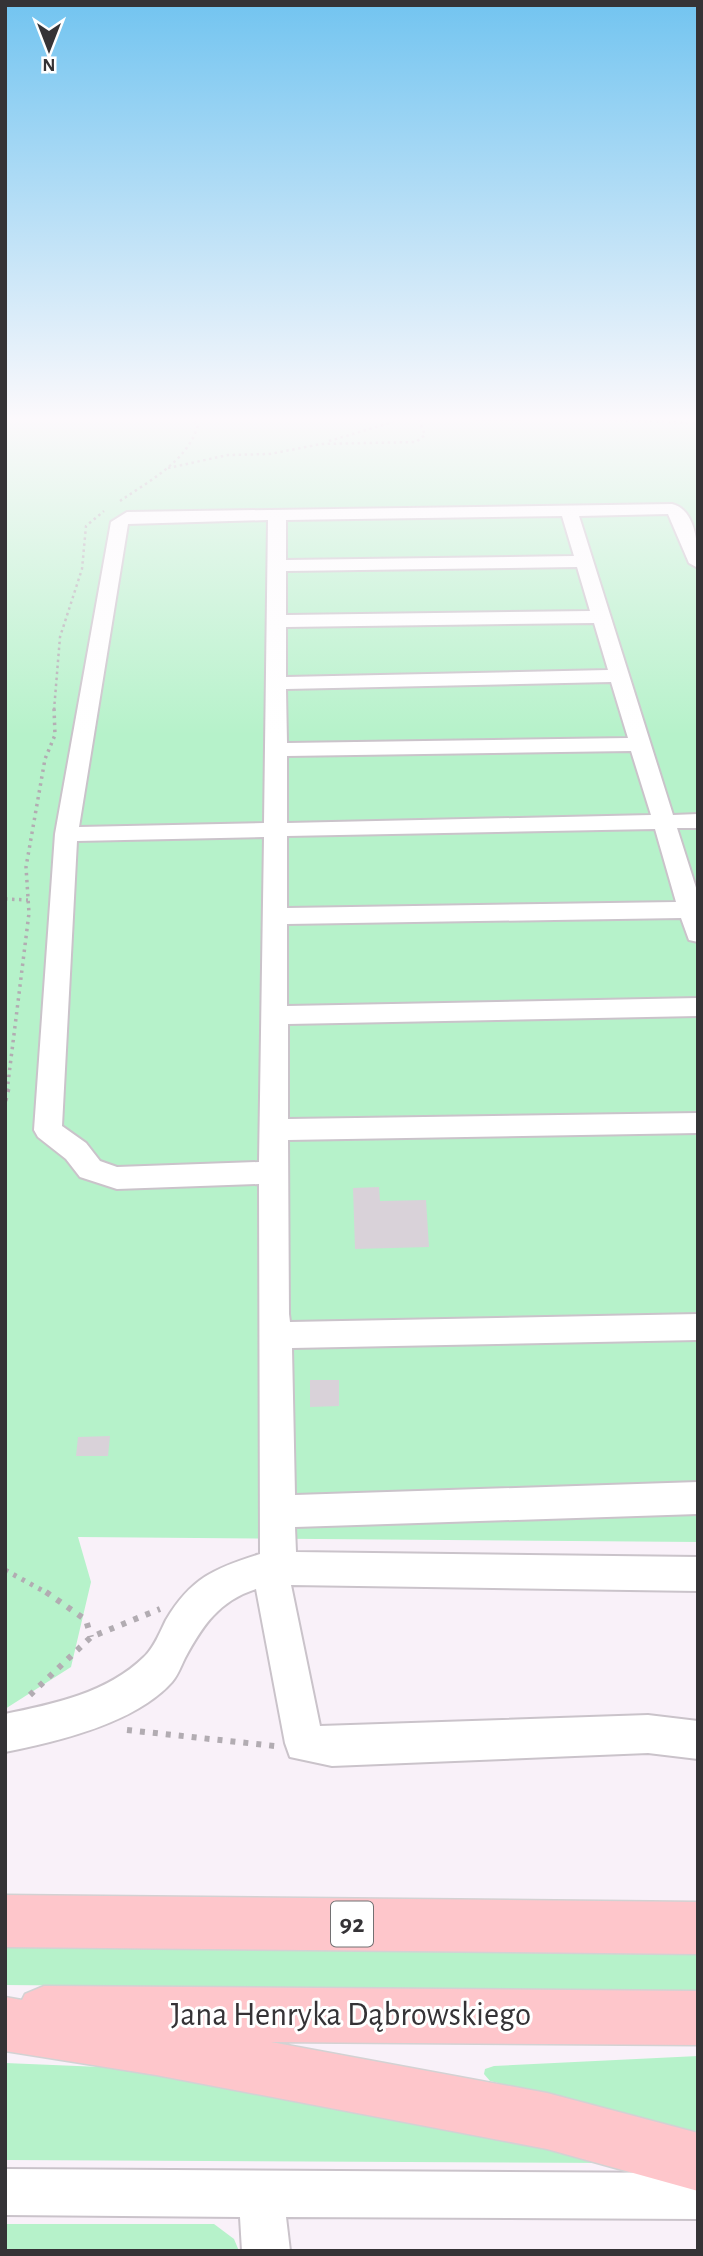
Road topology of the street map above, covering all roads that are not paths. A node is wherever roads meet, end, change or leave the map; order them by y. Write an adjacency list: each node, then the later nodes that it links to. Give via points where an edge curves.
1 (119, 525): 17 (street)
2 (277, 525): 7 (street)
3 (573, 525): 5 (street)
4 (682, 525): 6 (street)
5 (584, 561): 7 (street); 8 (street)
6 (698, 563)
7 (276, 566): 9 (street)
8 (601, 617): 9 (street); 10 (street)
9 (276, 621): 11 (street)
10 (620, 676): 11 (street); 12 (street)
11 (276, 683): 13 (street)
12 (640, 744): 13 (street); 15 (street)
13 (276, 750): 16 (street)
14 (698, 821): 15 (street)
15 (664, 822): 16 (street); 18 (street)
16 (276, 829): 17 (street); 19 (street)
17 (66, 834): 25 (street, via 48,1129 90,1169 108,1176)
18 (691, 911): 19 (street); 20 (street)
19 (276, 916): 22 (street)
20 (698, 934)
21 (698, 1007): 22 (street)
22 (276, 1015): 24 (street)
23 (698, 1123): 24 (street)
24 (275, 1130): 25 (street)
25 (274, 1173): 27 (street)
26 (698, 1327): 27 (street)
27 (276, 1335): 29 (street)
28 (698, 1498): 29 (street)
29 (277, 1512): 30 (street)
30 (273, 1568): 31 (street); 32 (street, via 225,1581 196,1602 159,1670 113,1699 62,1722); 33 (street, via 304,1742 332,1747 648,1734)
31 (698, 1573)
32 (5, 1733)
33 (698, 1740)
34 (5, 1921): 35 (main road, 92)
35 (698, 1927)
36 (5, 2012): 37 (main road, Jana Henryka Dąbrowskiego)
37 (698, 2018)
38 (5, 2024): 39 (main road, via 547,2121)
39 (698, 2162)
40 (5, 2192): 41 (street)
41 (261, 2193): 42 (street); 43 (street)
42 (698, 2196)
43 (265, 2251)

